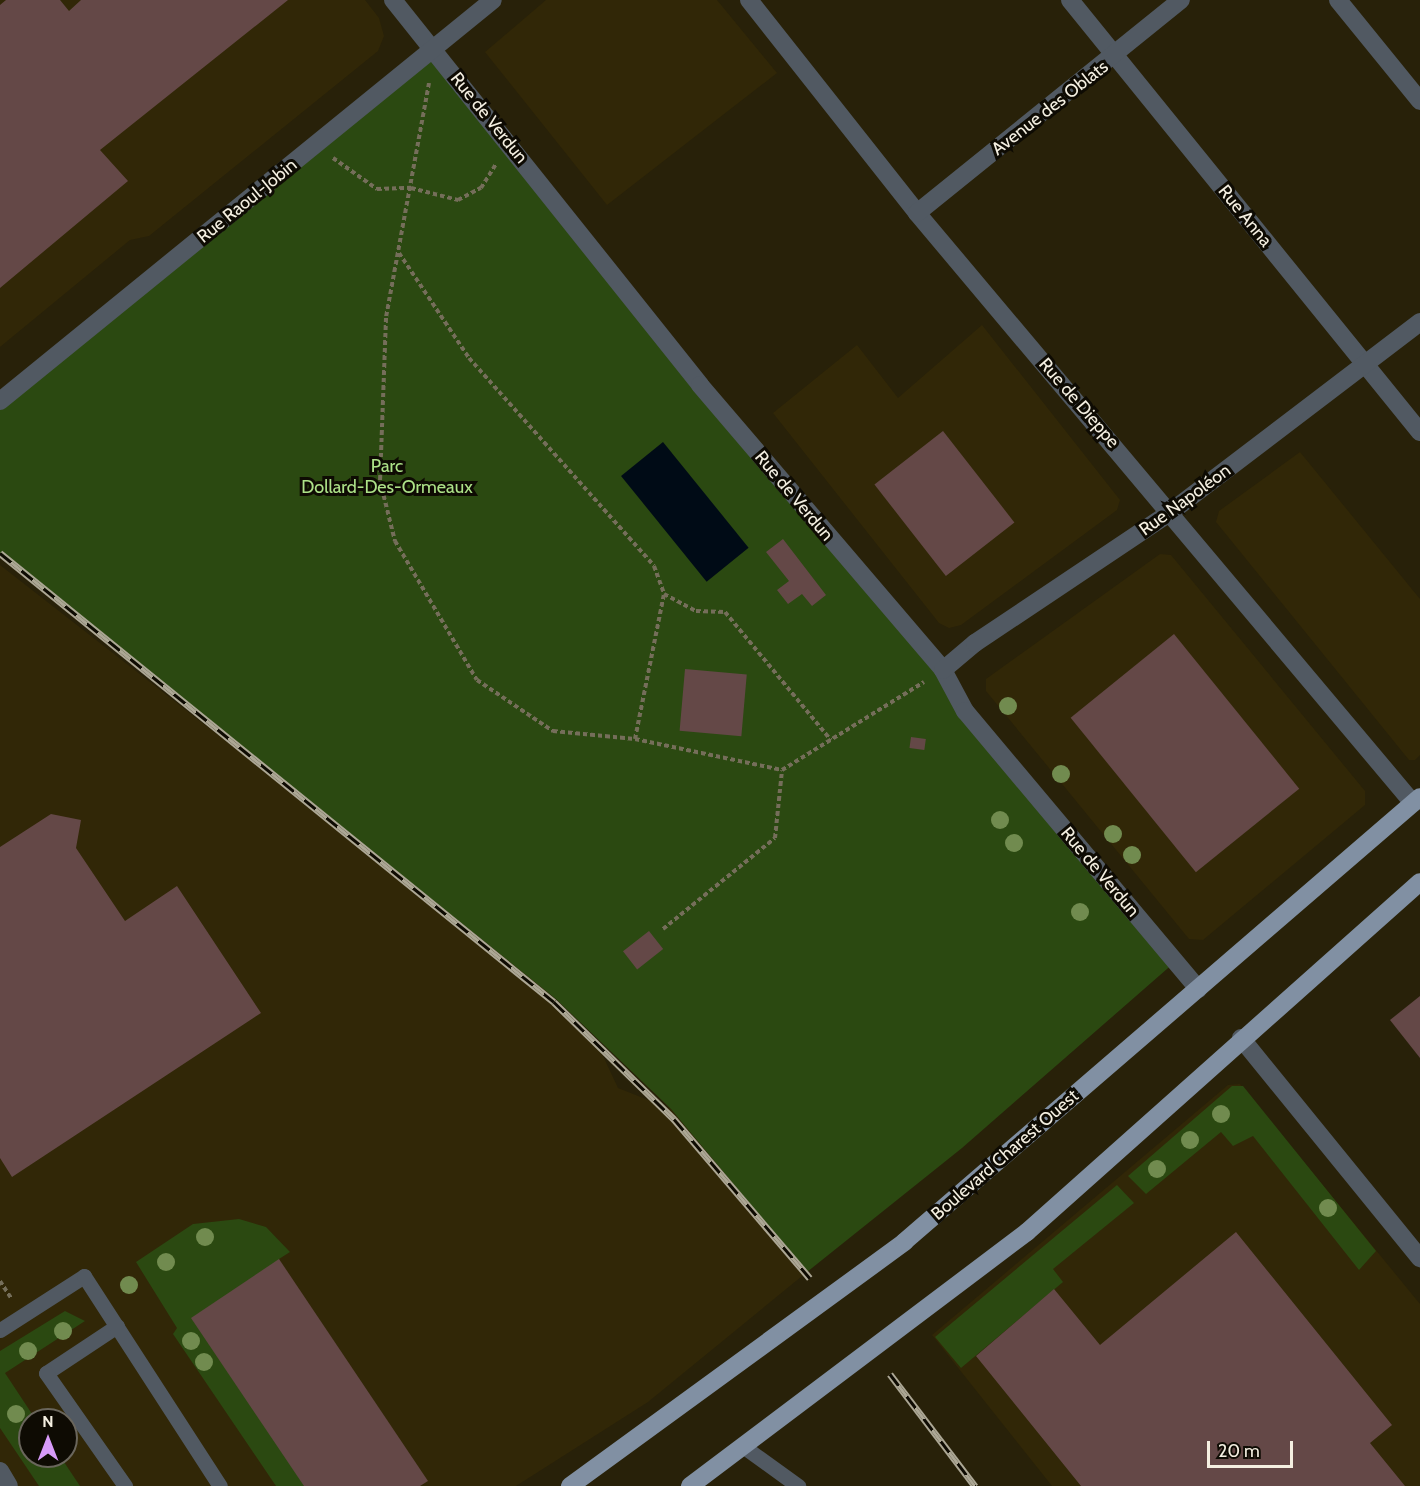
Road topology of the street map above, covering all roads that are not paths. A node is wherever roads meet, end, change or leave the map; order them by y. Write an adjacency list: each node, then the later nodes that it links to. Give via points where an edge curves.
1 (393, 0): 7 (street, Rue de Verdun)
2 (493, 0): 7 (street, Rue Raoul-Jobin)
3 (749, 0): 10 (street, Rue de Dieppe)
4 (1070, 0): 8 (street, Rue Anna)
5 (1181, 0): 8 (street, Avenue des Oblats)
6 (1338, 0): 9 (street)
7 (432, 49): 13 (street, Rue Raoul-Jobin); 16 (street, Rue de Verdun, via 700,384)
8 (1116, 56): 10 (street, Avenue des Oblats); 12 (street, Rue Anna)
9 (1420, 101)
10 (917, 213): 15 (street, Rue de Dieppe)
11 (1420, 321): 12 (street, Rue Napoléon)
12 (1365, 365): 14 (street, Rue Anna); 15 (street, Rue Napoléon)
13 (0, 401)
14 (1420, 432)
15 (1172, 511): 16 (street, Rue Napoléon, via 975,643); 17 (street, Rue de Dieppe)
16 (943, 670): 19 (street, Rue de Verdun, via 965,711)
17 (1416, 800): 19 (main road, Boulevard Charest Ouest)
18 (1420, 882): 20 (main road)
19 (1198, 989): 29 (main road, Boulevard Charest Ouest, via 904,1242)
20 (1241, 1038): 21 (street); 24 (main road, via 1026,1232)
21 (1420, 1258)
22 (117, 1326): 23 (lane, via 84,1276); 27 (lane, via 46,1372); 28 (lane)
23 (0, 1330)
24 (744, 1447): 30 (main road); 31 (lane)
25 (0, 1471): 26 (street)
26 (9, 1486)
27 (124, 1486)
28 (220, 1486)
29 (570, 1486)
30 (690, 1486)
31 (798, 1486)

